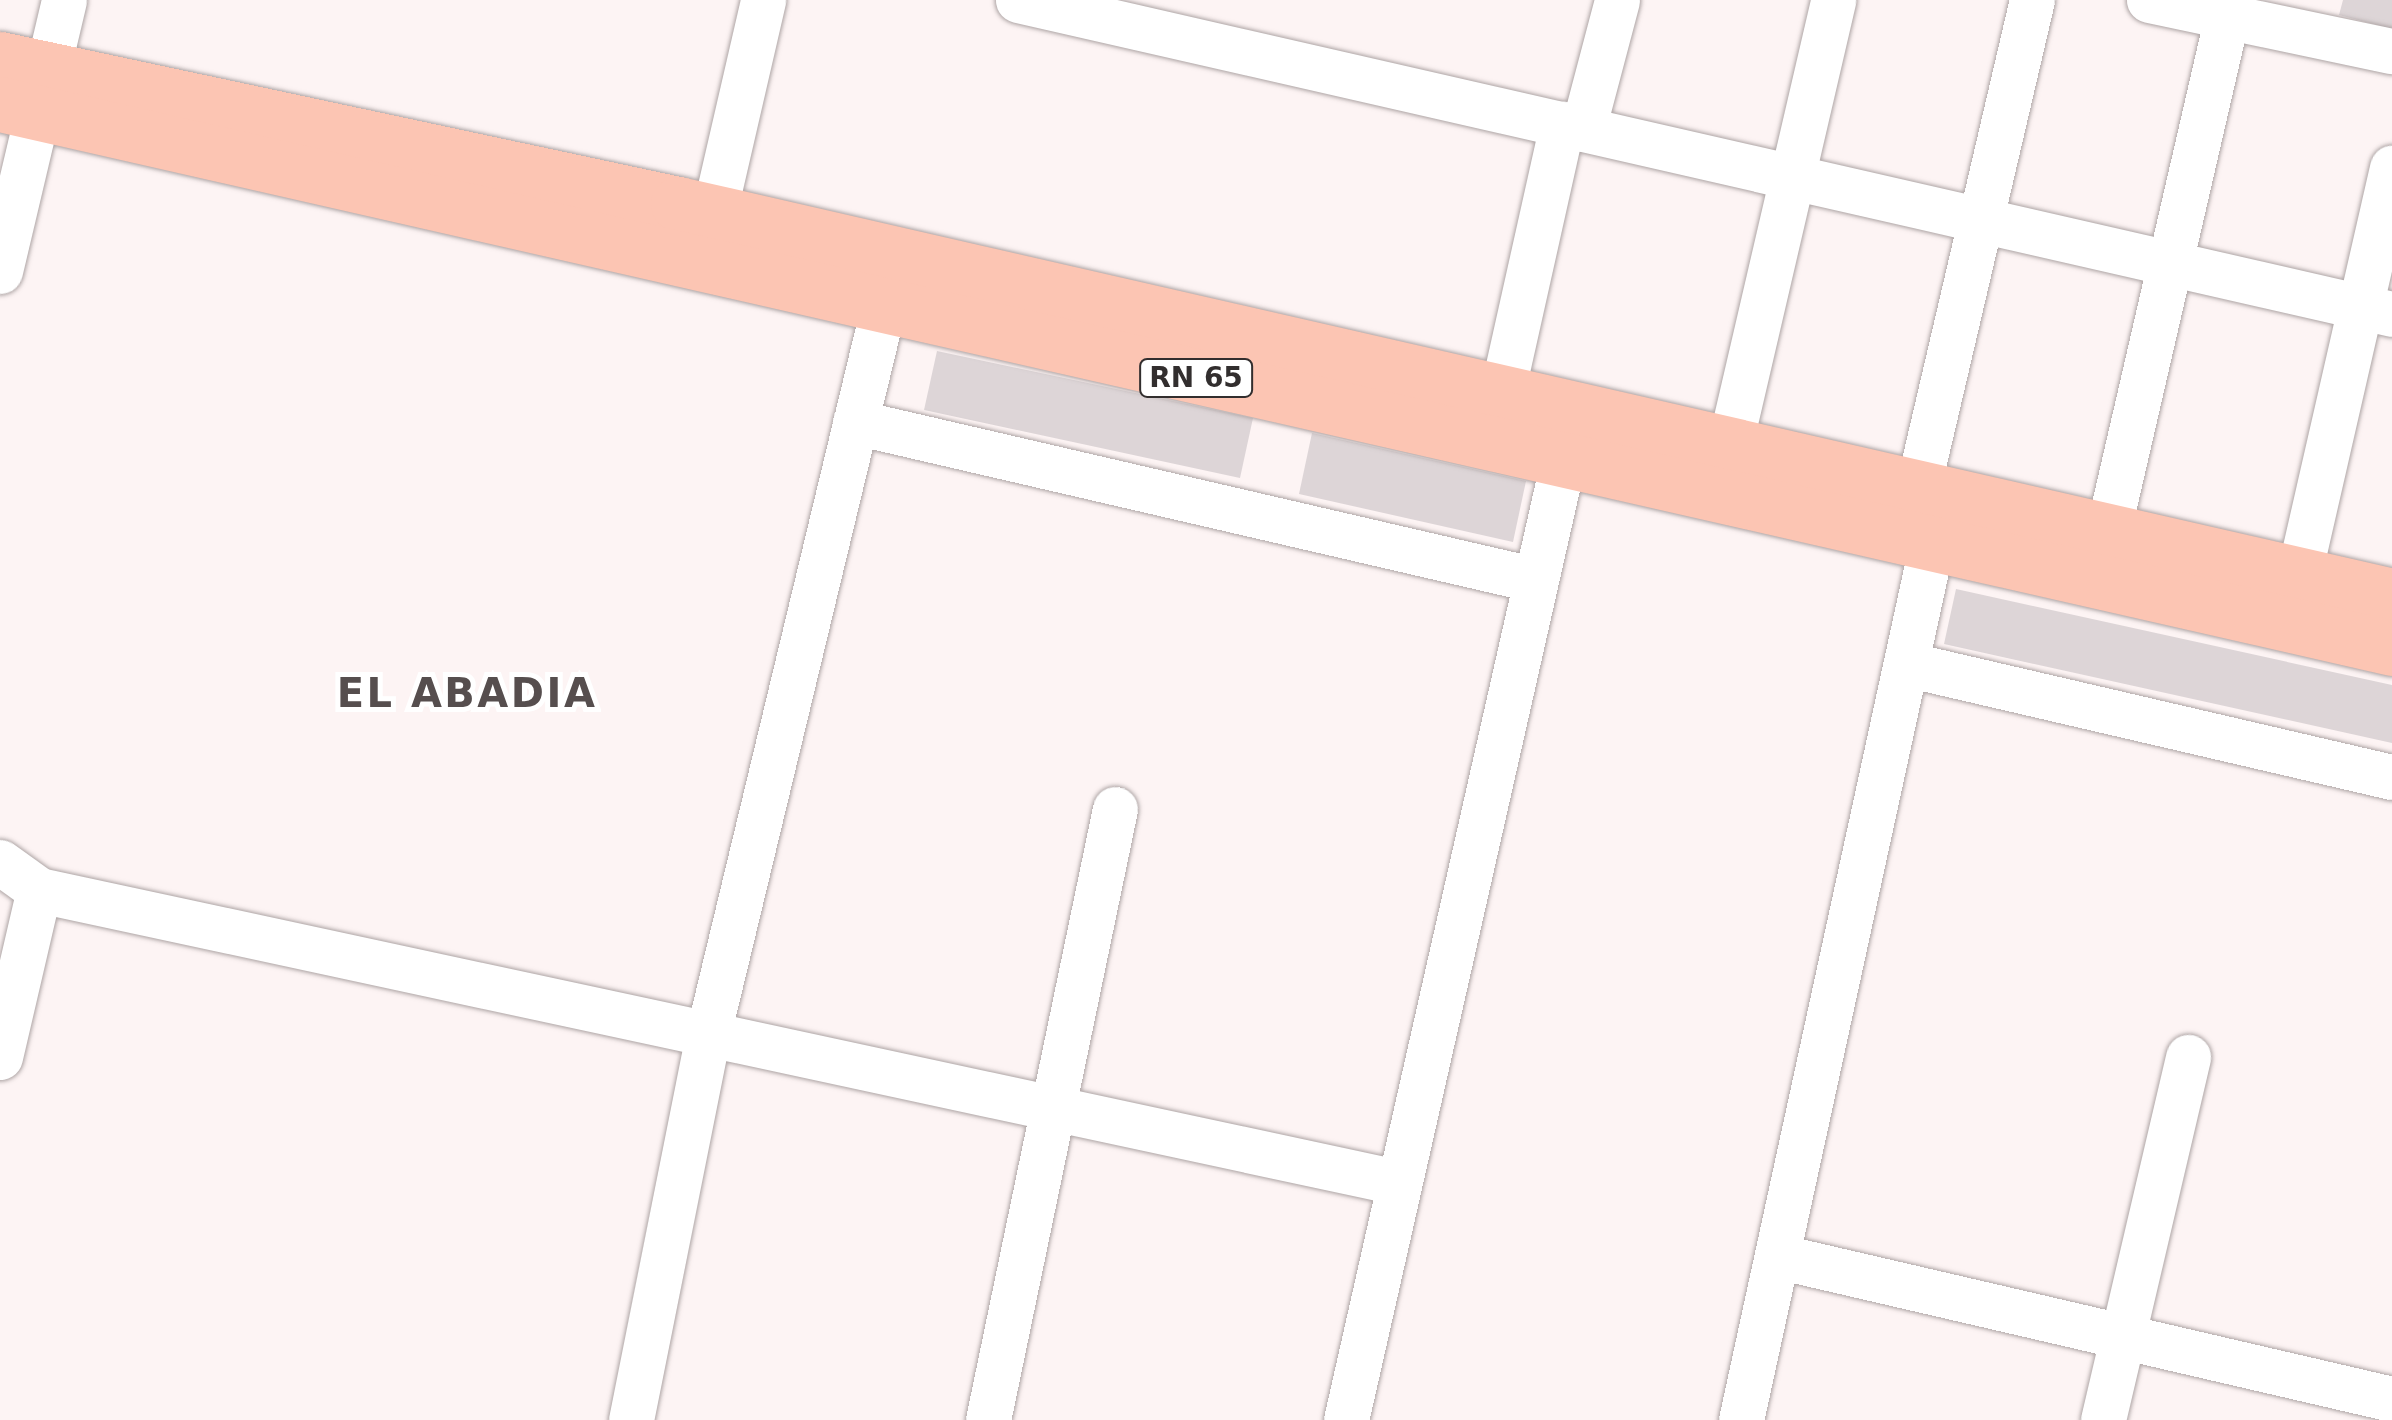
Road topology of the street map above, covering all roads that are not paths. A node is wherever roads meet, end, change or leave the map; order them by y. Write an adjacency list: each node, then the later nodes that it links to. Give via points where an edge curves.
1 (64, 0): 10 (street)
2 (762, 0): 14 (street)
3 (1018, 0): 11 (street)
4 (1616, 0): 11 (street)
5 (1833, 0): 13 (street)
6 (2032, 0): 15 (street)
7 (2149, 0): 8 (street)
8 (2227, 16): 9 (street); 17 (street)
9 (2392, 52)
10 (22, 87): 14 (main road, RN 65); 18 (street); 19 (main road, RN 65)
11 (1572, 127): 13 (street); 21 (street)
12 (2392, 168): 20 (street)
13 (1790, 176): 15 (street); 24 (street)
14 (714, 213): 16 (main road, RN 65)
15 (1980, 220): 17 (street); 26 (street)
16 (897, 254): 19 (street); 21 (main road, RN 65)
17 (2172, 264): 20 (street); 27 (street)
18 (0, 271)
19 (884, 306): 23 (street); 25 (main road, RN 65)
20 (2376, 310): 29 (street)
21 (1502, 393): 22 (main road, RN 65)
22 (1575, 409): 24 (main road, RN 65); 25 (street)
23 (856, 422): 30 (street); 38 (street)
24 (1730, 444): 26 (main road, RN 65)
25 (1563, 462): 28 (main road, RN 65); 30 (street)
26 (1930, 490): 27 (main road, RN 65); 28 (street)
27 (2108, 530): 29 (main road, RN 65)
28 (1932, 546): 32 (main road, RN 65); 33 (street)
29 (2299, 574): 31 (main road, RN 65)
30 (1536, 580): 42 (street)
31 (2392, 596)
32 (2392, 648)
33 (1906, 664): 34 (street); 43 (street)
34 (2392, 777)
35 (1115, 809): 41 (street)
36 (0, 862): 37 (street)
37 (39, 890): 38 (street); 39 (street)
38 (708, 1030): 41 (street); 46 (street)
39 (1, 1045)
40 (2188, 1057): 44 (street)
41 (1056, 1106): 42 (street); 47 (street)
42 (1397, 1182): 48 (street)
43 (1777, 1256): 44 (street); 49 (street)
44 (2122, 1336): 45 (street); 50 (street)
45 (2392, 1399)
46 (630, 1420)
47 (988, 1420)
48 (1346, 1420)
49 (1741, 1420)
50 (2104, 1420)

